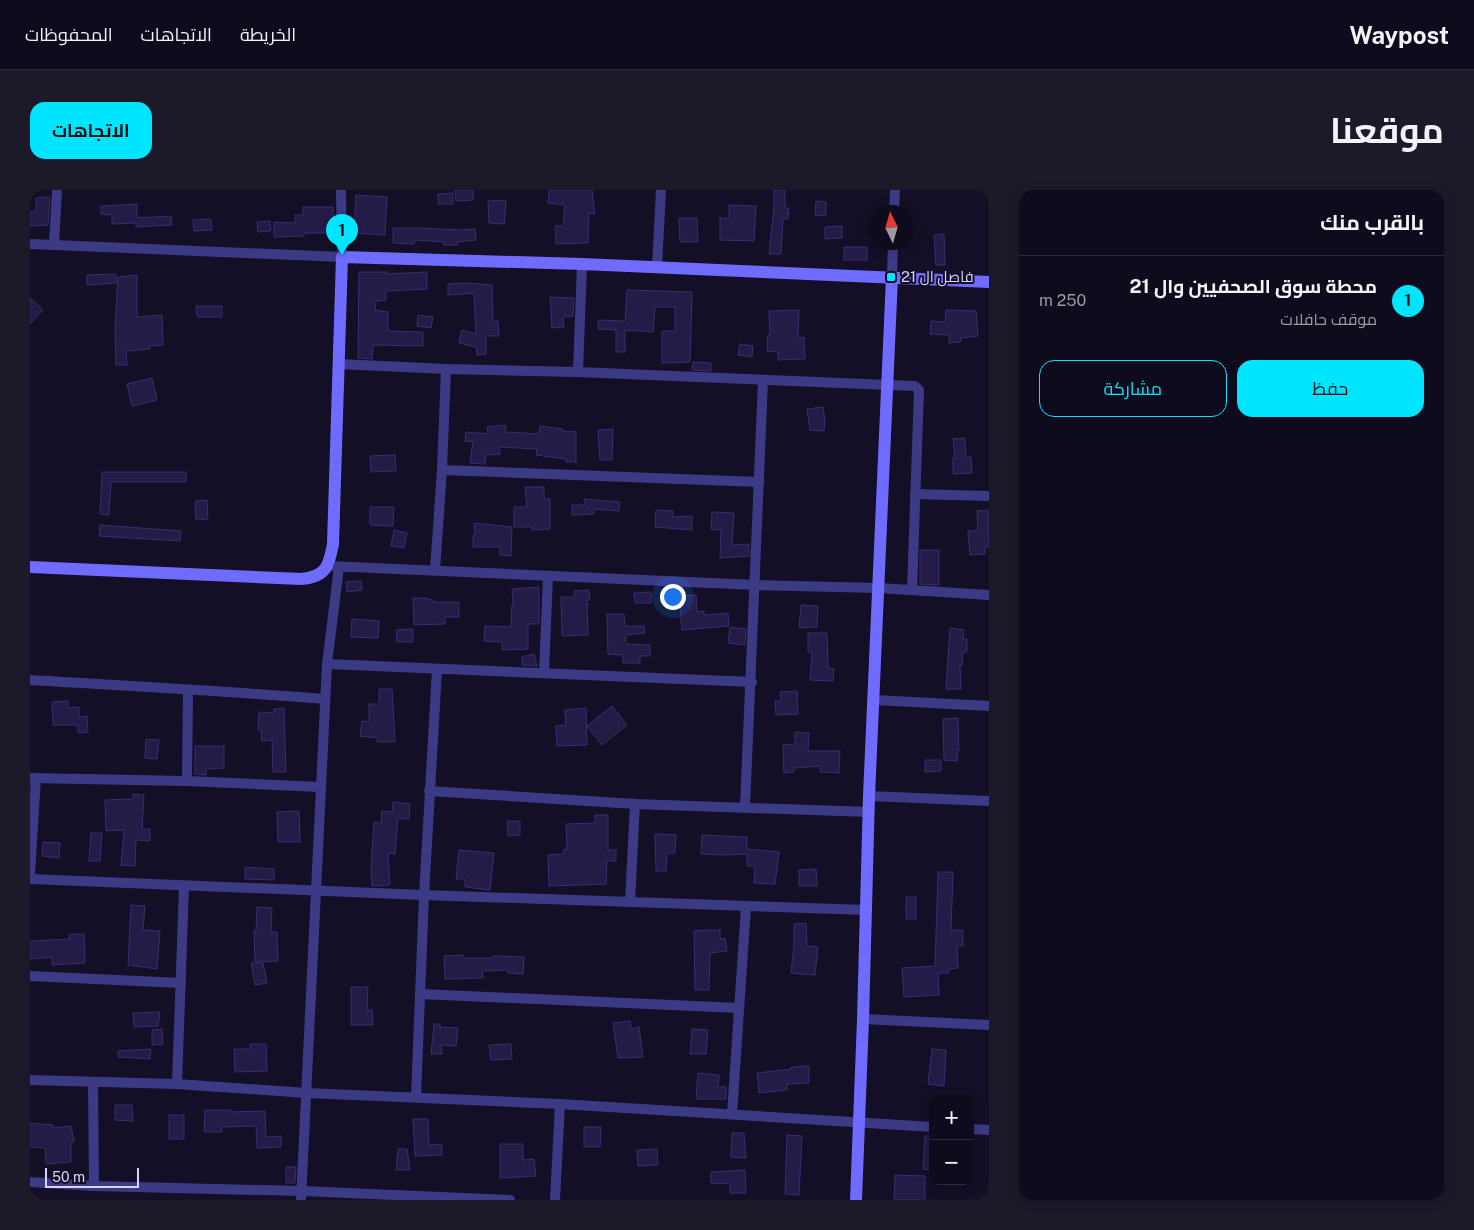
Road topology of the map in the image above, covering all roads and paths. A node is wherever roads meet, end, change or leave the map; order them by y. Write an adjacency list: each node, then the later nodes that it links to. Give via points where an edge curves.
1 (57, 190): 7 (street)
2 (341, 190): 9 (street)
3 (661, 190): 11 (street)
4 (895, 190): 5 (street)
5 (894, 205)
6 (30, 244): 7 (street)
7 (54, 244): 9 (street)
8 (893, 250): 12 (street)
9 (342, 256): 10 (street); 14 (street)
10 (582, 264): 11 (street); 16 (street)
11 (657, 268): 12 (street)
12 (892, 277): 13 (street); 18 (street)
13 (989, 282)
14 (339, 364): 15 (street); 24 (street)
15 (446, 369): 16 (street); 19 (street)
16 (578, 372): 17 (street)
17 (764, 381): 18 (street); 20 (street)
18 (886, 385): 21 (street, via 915,386 919,390); 28 (street)
19 (442, 470): 20 (street); 25 (street)
20 (760, 482): 27 (street)
21 (915, 494): 22 (street); 29 (street)
22 (989, 496)
23 (30, 567): 24 (street, via 301,579 311,578)
24 (333, 567): 25 (street); 31 (street)
25 (435, 570): 26 (street)
26 (548, 576): 27 (street); 33 (street)
27 (756, 585): 28 (street); 35 (street)
28 (880, 588): 29 (street); 38 (street)
29 (912, 590): 30 (street)
30 (989, 595)
31 (327, 664): 32 (street); 37 (street)
32 (437, 670): 33 (street); 43 (street)
33 (544, 673): 35 (street)
34 (30, 680): 36 (street)
35 (752, 682): 47 (street)
36 (188, 690): 37 (street); 41 (street)
37 (325, 699): 42 (street)
38 (875, 700): 39 (street); 44 (street)
39 (989, 706)
40 (33, 778): 41 (street); 49 (street)
41 (187, 781): 42 (street)
42 (320, 786): 52 (street)
43 (429, 791): 46 (street); 53 (street)
44 (869, 796): 45 (street); 48 (street)
45 (989, 801)
46 (635, 804): 47 (street); 54 (street)
47 (745, 807): 48 (street)
48 (869, 812): 56 (street)
49 (30, 873)
50 (30, 879): 51 (street)
51 (184, 886): 52 (street); 58 (street)
52 (317, 890): 53 (street); 66 (street)
53 (424, 896): 54 (street); 59 (street)
54 (630, 902): 55 (street)
55 (746, 907): 56 (street); 60 (street)
56 (866, 910): 61 (street)
57 (30, 976): 58 (street)
58 (181, 983): 65 (street)
59 (420, 994): 60 (street); 67 (street)
60 (740, 1008): 69 (street)
61 (863, 1019): 62 (street); 70 (street)
62 (989, 1025)
63 (30, 1080): 64 (street)
64 (93, 1082): 65 (street); 75 (street)
65 (177, 1084): 66 (street)
66 (307, 1093): 67 (street); 76 (street)
67 (416, 1097): 68 (street)
68 (560, 1104): 69 (street); 78 (street)
69 (732, 1114): 70 (street)
70 (859, 1122): 71 (street); 79 (street)
71 (929, 1127)
72 (974, 1129): 73 (street)
73 (989, 1130)
74 (30, 1182): 75 (street)
75 (94, 1186): 76 (street)
76 (301, 1195): 77 (street)
77 (510, 1200)
78 (555, 1200)
79 (856, 1200)

